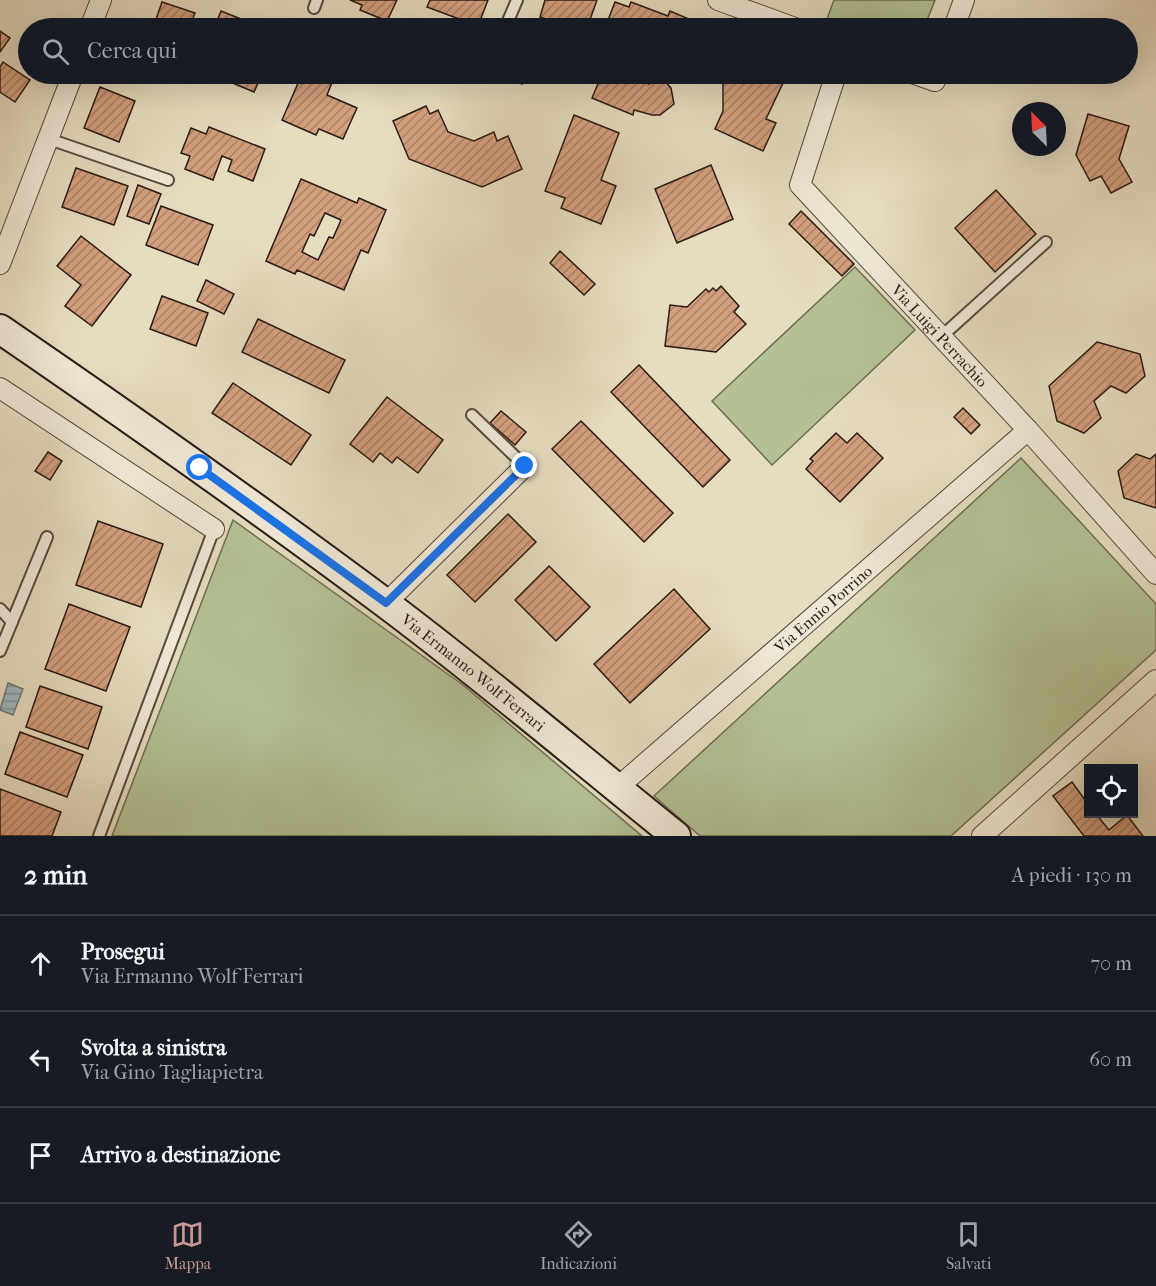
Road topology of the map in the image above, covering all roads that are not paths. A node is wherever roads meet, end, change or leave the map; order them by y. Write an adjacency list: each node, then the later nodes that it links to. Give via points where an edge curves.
1 (101, 0): 5 (street)
2 (517, 0): 6 (lane)
3 (718, 0): 7 (street)
4 (964, 0): 8 (street)
5 (94, 18)
6 (509, 18)
7 (768, 18)
8 (958, 18)
9 (69, 84): 11 (street)
10 (833, 84): 16 (street, Via Luigi Perrachio, via 800,185)
11 (49, 139): 12 (lane); 14 (street)
12 (168, 180)
13 (1046, 242): 16 (lane)
14 (0, 264)
15 (0, 329): 24 (street, Via Ermanno Wolf Ferrari)
16 (941, 337): 19 (street, Via Luigi Perrachio)
17 (0, 388): 21 (street)
18 (472, 415): 20 (lane)
19 (1028, 430): 23 (street, Via Luigi Perrachio); 29 (street, Via Ennio Porrino)
20 (525, 466): 24 (street)
21 (214, 529): 30 (lane)
22 (47, 537): 26 (lane)
23 (1156, 574)
24 (386, 603): 29 (street, Via Ermanno Wolf Ferrari)
25 (0, 609): 26 (lane)
26 (12, 622): 27 (lane)
27 (0, 651)
28 (1156, 680): 32 (street)
29 (617, 788): 31 (street, Via Ermanno Wolf Ferrari)
30 (99, 836)
31 (675, 836)
32 (982, 836)

